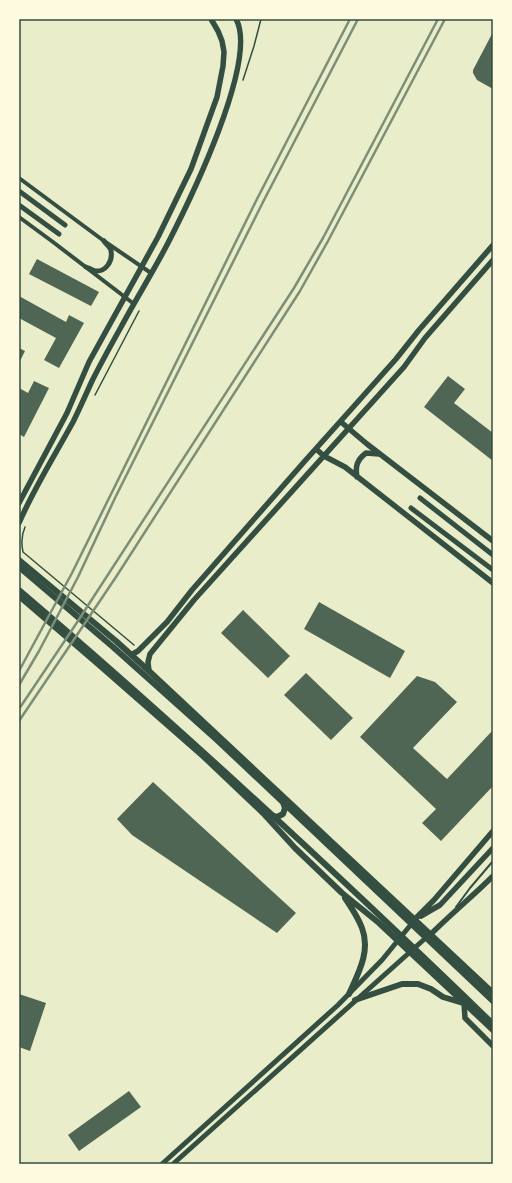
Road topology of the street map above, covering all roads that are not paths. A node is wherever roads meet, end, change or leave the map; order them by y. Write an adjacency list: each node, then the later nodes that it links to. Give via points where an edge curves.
1 (211, 19): 13 (main road, via 218,31 224,52 217,97 178,198)
2 (236, 19): 14 (main road, via 240,32 241,55 231,94 195,187)
3 (19, 178): 9 (street)
4 (19, 191): 7 (street)
5 (19, 205): 8 (street)
6 (19, 217): 12 (street)
7 (65, 225)
8 (59, 234)
9 (104, 241): 12 (street, via 111,250 112,257 106,268 95,271); 13 (street)
10 (493, 245): 17 (main road)
11 (493, 260): 18 (main road)
12 (86, 267): 15 (street)
13 (141, 267): 14 (street); 15 (main road)
14 (151, 273): 16 (main road)
15 (124, 297): 16 (street); 24 (main road)
16 (134, 304): 26 (main road)
17 (341, 422): 18 (main road); 19 (main road)
18 (350, 428): 20 (main road); 21 (main road)
19 (316, 449): 21 (main road); 34 (main road, via 167,622 138,652)
20 (379, 454): 22 (main road, via 371,452 361,457 356,469); 27 (main road)
21 (324, 456): 22 (main road); 35 (main road, via 194,600 150,654)
22 (357, 477): 31 (main road)
23 (420, 498): 28 (street)
24 (19, 503)
25 (411, 508): 30 (street)
26 (19, 523)
27 (493, 541)
28 (493, 555)
29 (20, 560): 34 (main road); 51 (main road, via 217,740)
30 (493, 570)
31 (493, 583)
32 (19, 590): 53 (main road, via 205,752)
33 (19, 596): 37 (main road, via 203,756)
34 (131, 655): 35 (main road)
35 (149, 671): 36 (main road)
36 (280, 792): 37 (main road, via 285,808 283,814 277,817); 44 (main road)
37 (263, 813): 42 (main road)
38 (493, 831): 44 (main road)
39 (493, 848): 44 (main road, via 440,905)
40 (493, 861): 43 (lane)
41 (493, 876): 43 (main road)
42 (342, 893): 46 (main road); 49 (main road, via 364,935 364,958)
43 (450, 915): 45 (main road)
44 (415, 919): 45 (main road); 46 (street)
45 (431, 934): 47 (street); 48 (main road)
46 (398, 941): 47 (main road); 49 (street)
47 (410, 952): 50 (street); 52 (main road)
48 (493, 993)
49 (349, 994): 56 (street)
50 (355, 1000): 52 (main road, via 402,984 418,984 432,989 443,997); 57 (street)
51 (493, 1000)
52 (464, 1003): 54 (main road); 55 (main road, via 465,1018)
53 (493, 1024)
54 (493, 1030)
55 (493, 1046)
56 (162, 1164)
57 (173, 1164)

